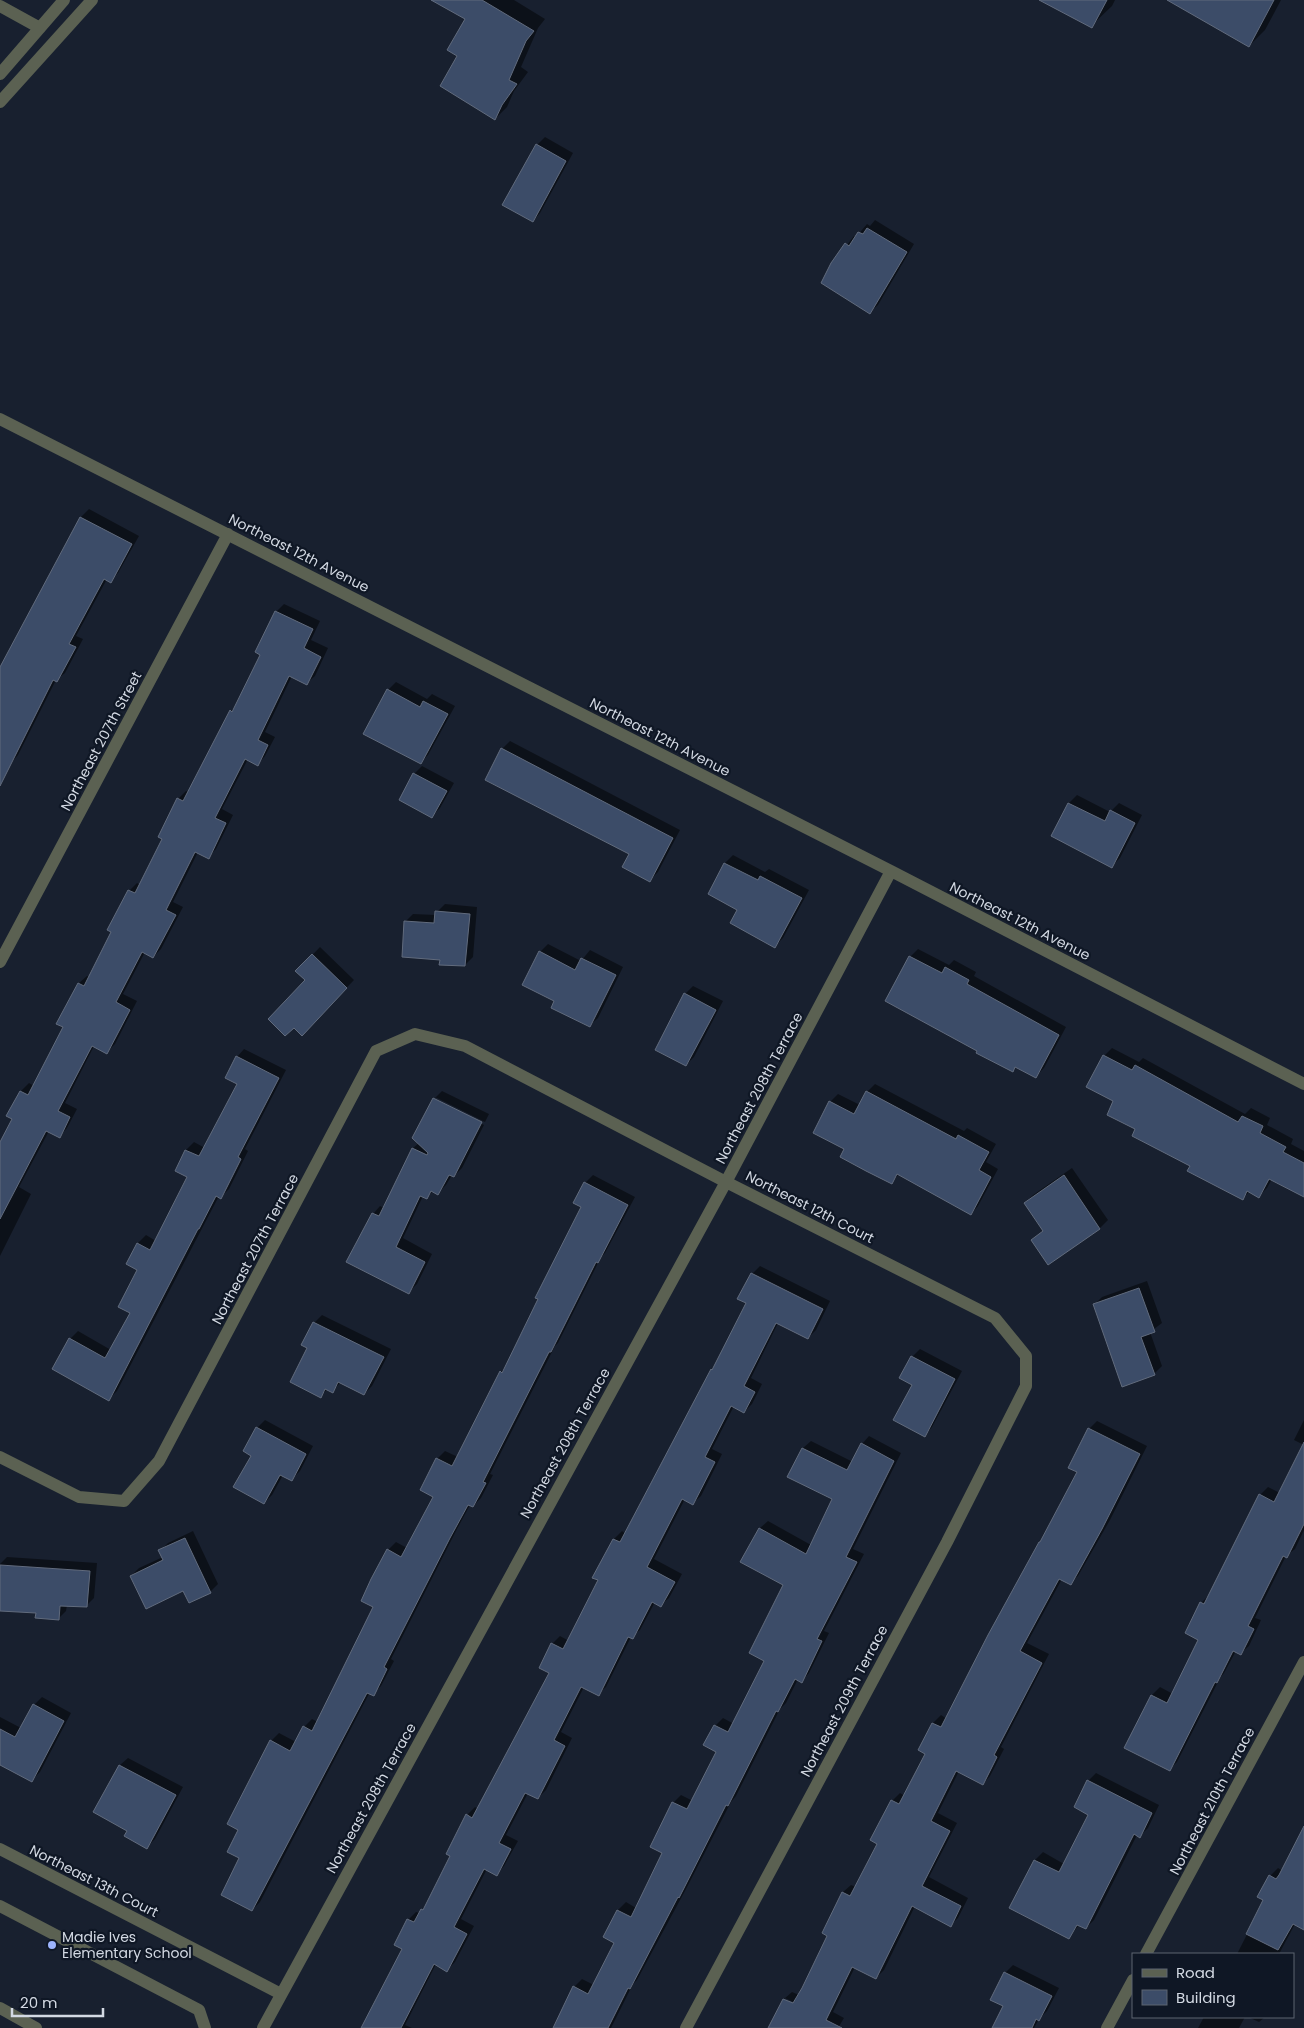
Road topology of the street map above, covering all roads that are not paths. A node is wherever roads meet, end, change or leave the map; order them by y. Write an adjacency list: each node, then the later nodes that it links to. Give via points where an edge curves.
1 (64, 0): 4 (street)
2 (92, 0): 6 (street)
3 (0, 6): 4 (street)
4 (40, 28): 5 (street)
5 (0, 74)
6 (0, 102)
7 (0, 419): 8 (street, Northeast 12th Avenue)
8 (228, 534): 9 (street, Northeast 12th Avenue); 10 (street, Northeast 207th Street)
9 (891, 871): 12 (street, Northeast 12th Avenue); 13 (street, Northeast 208th Terrace)
10 (0, 962)
11 (376, 1051): 13 (street, Northeast 12th Court, via 415,1034 465,1046); 15 (street, Northeast 207th Terrace, via 159,1461 124,1501 79,1497)
12 (1304, 1084)
13 (726, 1182): 14 (street, Northeast 12th Court, via 995,1318 1026,1356); 21 (street, Northeast 208th Terrace)
14 (1026, 1386): 26 (street, Northeast 209th Terrace, via 942,1551)
15 (0, 1457)
16 (1304, 1662): 19 (street, Northeast 210th Terrace)
17 (0, 1849): 21 (street, Northeast 13th Court)
18 (0, 1906): 24 (street, via 199,2010)
19 (1147, 1953)
20 (1132, 1982): 27 (street)
21 (281, 1994): 25 (street, Northeast 208th Terrace)
22 (0, 2008): 23 (street)
23 (36, 2028)
24 (205, 2028)
25 (263, 2028)
26 (686, 2028)
27 (1107, 2028)

